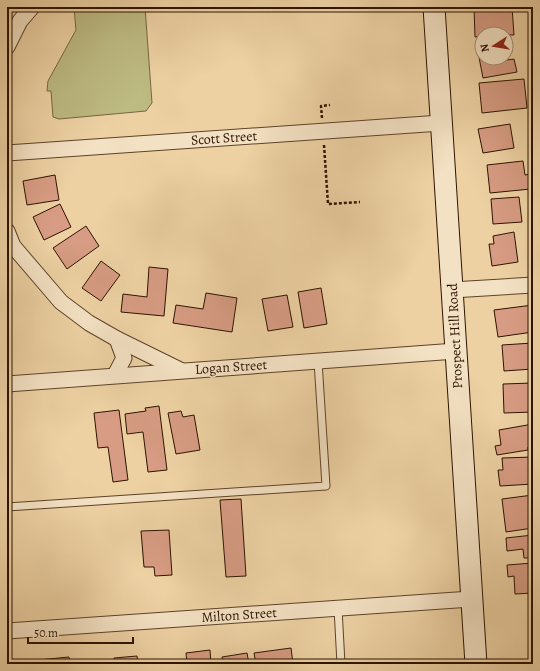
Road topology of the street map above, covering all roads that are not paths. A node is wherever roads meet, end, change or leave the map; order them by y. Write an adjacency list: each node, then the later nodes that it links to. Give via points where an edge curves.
1 (32, 7): 3 (street, via 20,21)
2 (434, 7): 4 (street, Prospect Hill Road)
3 (7, 47)
4 (441, 123): 5 (street, Scott Street); 8 (street, Prospect Hill Road)
5 (7, 153)
6 (7, 231): 9 (street, via 13,246 61,302 89,323)
7 (533, 285): 8 (street)
8 (452, 290): 10 (street, Prospect Hill Road)
9 (117, 339): 12 (street); 13 (street, via 124,358)
10 (456, 351): 11 (street, Logan Street); 16 (street, Prospect Hill Road)
11 (318, 361): 12 (street, Logan Street); 15 (lane, via 326,486)
12 (181, 370): 13 (street, Logan Street)
13 (114, 375): 14 (street, Logan Street)
14 (7, 384)
15 (7, 507)
16 (471, 599): 17 (street, Milton Street); 20 (street, Prospect Hill Road)
17 (338, 608): 18 (street, Milton Street); 19 (lane)
18 (7, 631)
19 (341, 664)
20 (476, 664)

